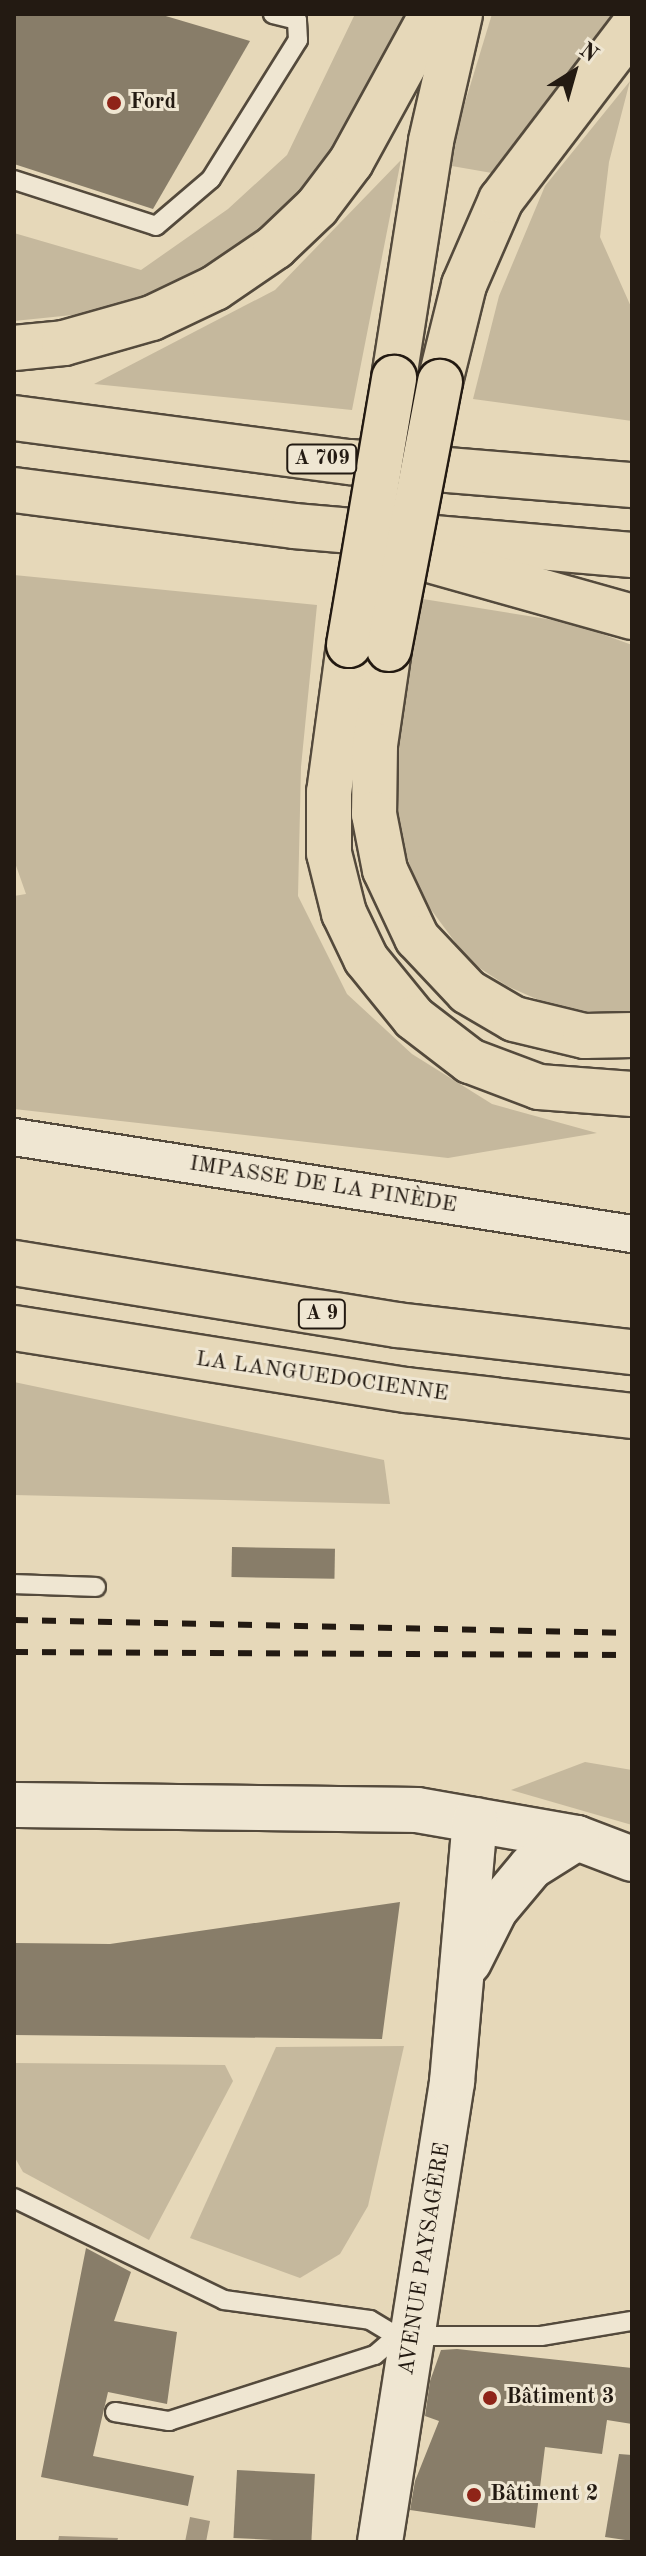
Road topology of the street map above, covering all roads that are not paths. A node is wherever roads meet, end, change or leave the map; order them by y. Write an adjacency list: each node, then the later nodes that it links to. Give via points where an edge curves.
1 (273, 14): 5 (lane, via 297,20 298,40 211,179 156,226)
2 (432, 14): 6 (highway, via 359,151 317,207 275,247 215,288 152,318 64,343)
3 (460, 14): 13 (highway, bridge, via 431,141 394,378)
4 (632, 28): 13 (highway, bridge, via 501,200 464,285)
5 (14, 180)
6 (14, 348)
7 (14, 418): 8 (highway, A 709, via 335,461)
8 (632, 485)
9 (14, 490): 10 (highway)
10 (294, 526): 11 (highway); 12 (highway, via 581,598)
11 (632, 555)
12 (632, 617)
13 (369, 647): 14 (highway, via 374,814 389,880 417,938 468,992 514,1019 572,1034); 15 (highway, via 329,792 329,853 344,913 366,959 414,1018 470,1061 539,1087)
14 (632, 1035)
15 (632, 1094)
16 (14, 1137): 17 (street, IMPASSE DE LA PINÈDE)
17 (632, 1234)
18 (14, 1263): 20 (highway, A 9, via 397,1325)
19 (14, 1328): 21 (highway, LA LANGUEDOCIENNE, via 393,1388)
20 (632, 1352)
21 (632, 1416)
22 (14, 1584): 23 (lane)
23 (96, 1587)
24 (14, 1805): 25 (street, via 417,1810)
25 (475, 1820): 26 (street); 28 (street, AVENUE PAYSAGÈRE)
26 (577, 1838): 27 (street); 28 (street, AVENUE PAYSAGÈRE, via 531,1867 504,1899)
27 (632, 1859)
28 (462, 1975): 31 (street, AVENUE PAYSAGÈRE)
29 (14, 2198): 31 (lane, via 224,2300 370,2320)
30 (632, 2321): 31 (lane, via 541,2336)
31 (406, 2336): 32 (lane, via 375,2355 169,2421); 33 (street, AVENUE PAYSAGÈRE)
32 (115, 2412)
33 (380, 2542)

